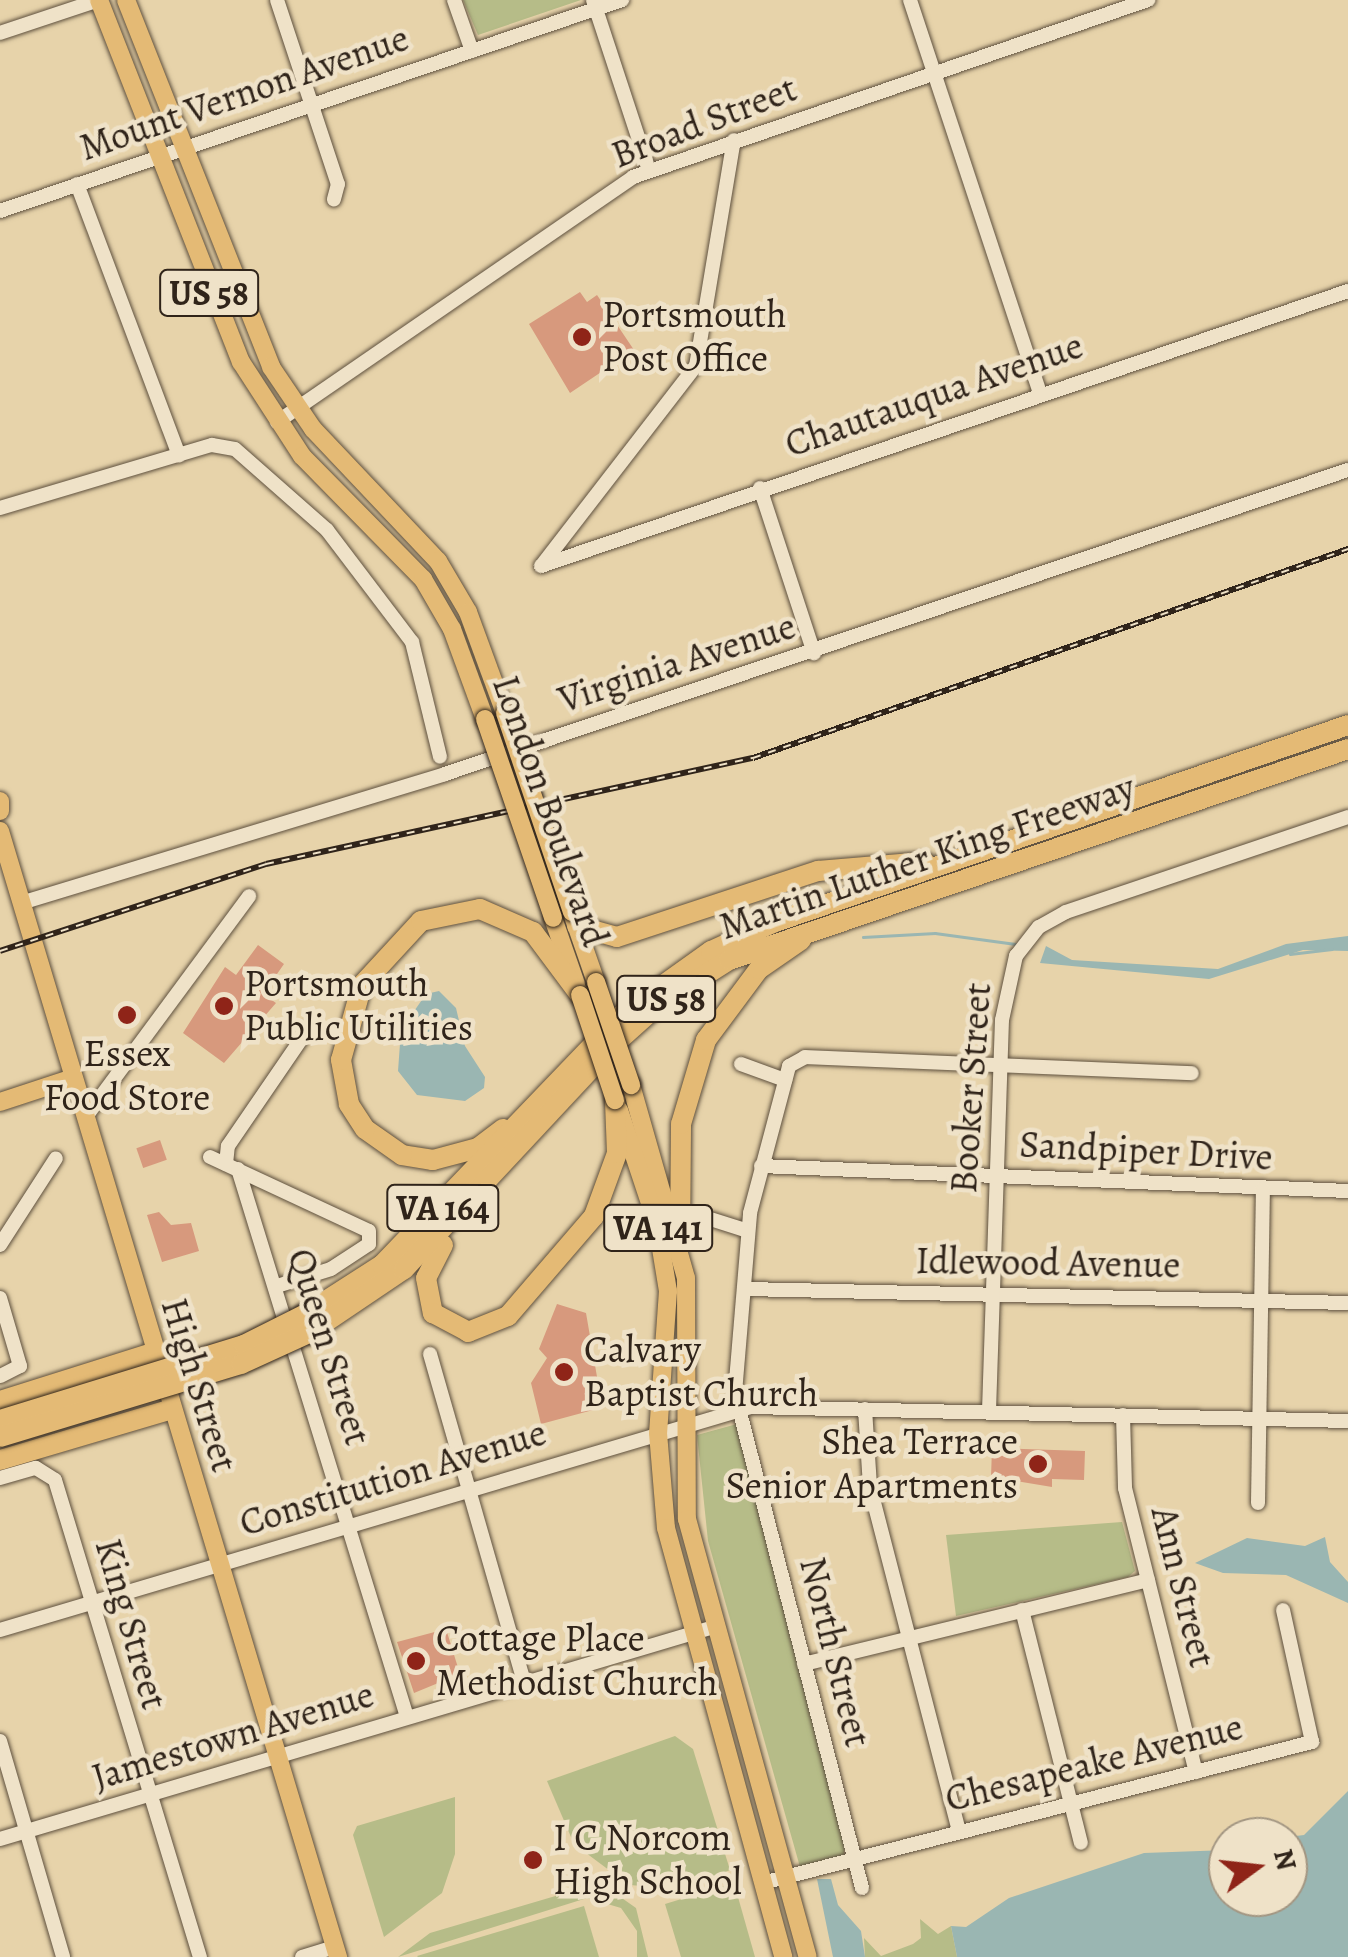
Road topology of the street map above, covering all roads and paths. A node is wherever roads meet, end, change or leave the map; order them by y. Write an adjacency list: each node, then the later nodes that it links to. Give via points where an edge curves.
1 (99, 0): 9 (street); 15 (main road, London Boulevard / US 58)
2 (126, 0): 14 (main road, London Boulevard / US 58)
3 (277, 0): 12 (street)
4 (454, 0): 10 (street)
5 (622, 0): 8 (street, Mount Vernon Avenue)
6 (910, 0): 11 (street)
7 (1148, 0): 11 (street, Broad Street)
8 (595, 4): 10 (street, Mount Vernon Avenue); 16 (street)
9 (0, 33)
10 (472, 51): 12 (street, Mount Vernon Avenue)
11 (934, 72): 13 (street, Broad Street); 21 (street)
12 (312, 106): 14 (street, Mount Vernon Avenue); 18 (street, via 338,184)
13 (734, 140): 16 (street, Broad Street); 26 (street, Chautauqua Avenue, via 696,366 542,566)
14 (182, 149): 15 (street, Mount Vernon Avenue); 22 (main road, London Boulevard / US 58, via 248,321)
15 (158, 157): 17 (street, Mount Vernon Avenue); 23 (main road, London Boulevard / US 58, via 224,329)
16 (649, 170): 22 (street, Broad Street)
17 (77, 184): 19 (street, Mount Vernon Avenue); 24 (street)
18 (334, 198)
19 (0, 210)
20 (1348, 290): 21 (street, Chautauqua Avenue)
21 (1040, 393): 26 (street, Chautauqua Avenue)
22 (297, 408): 23 (street, Broad Street); 42 (main road, London Boulevard / US 58, bridge, via 438,562 474,628)
23 (277, 422): 42 (main road, London Boulevard / US 58, bridge, via 422,579 452,630)
24 (179, 454): 27 (street); 33 (street, via 218,444 235,449 328,530 416,650 422,703)
25 (1348, 470): 28 (street, Virginia Avenue)
26 (760, 488): 28 (street)
27 (0, 508)
28 (814, 653): 41 (street, Virginia Avenue)
29 (1348, 717): 31 (highway)
30 (1348, 725): 31 (highway, Martin Luther King Freeway / US 58)
31 (1301, 742): 38 (highway, Martin Luther King Freeway / US 58)
32 (1348, 749): 40 (highway, Martin Luther King Freeway / US 58)
33 (440, 757)
34 (0, 800): 35 (main road)
35 (0, 811)
36 (1348, 817): 46 (street, Booker Street, via 1039,926 1006,981)
37 (0, 830): 41 (main road, High Street)
38 (986, 850): 42 (highway, US 58, via 818,871 617,937); 49 (highway, Martin Luther King Freeway / VA 164, via 710,952 623,1014)
39 (249, 896): 53 (street)
40 (903, 897): 59 (highway, Martin Luther King Freeway / US 58, via 762,944 678,990 610,1048); 64 (highway, via 780,952 716,1020 681,1124)
41 (21, 903): 48 (main road, High Street)
42 (567, 919): 43 (main road, London Boulevard / US 58)
43 (588, 988): 49 (highway, via 525,926 495,912 449,910 408,929 372,969 354,1002 340,1060 344,1090 365,1129 402,1155 432,1160 478,1148); 51 (main road, London Boulevard / US 58, bridge)
44 (308, 1030): 57 (street, via 228,1146)
45 (741, 1064): 50 (street)
46 (1000, 1065): 47 (street); 50 (street, via 805,1057); 58 (street, Booker Street)
47 (1192, 1073)
48 (73, 1078): 52 (main road); 53 (main road, High Street)
49 (561, 1078): 72 (highway, VA 164, via 428,1222)
50 (785, 1080): 56 (street, North Street)
51 (623, 1093): 59 (highway, US 58, via 612,1174 581,1238 508,1316 468,1332 433,1313 426,1278); 64 (main road, London Boulevard / VA 141); 86 (main road, London Boulevard / VA 141, via 663,1250 668,1322)
52 (0, 1102)
53 (85, 1118): 73 (main road, High Street)
54 (210, 1157): 57 (street)
55 (56, 1158): 65 (street)
56 (762, 1166): 58 (street, Sandpiper Drive); 63 (street, North Street)
57 (232, 1167): 66 (street, Queen Street); 66 (street, via 369,1231 368,1244 331,1268)
58 (996, 1177): 60 (street, Sandpiper Drive); 68 (street, Booker Street)
59 (487, 1186): 72 (highway, VA 164, via 404,1269)
60 (1263, 1189): 61 (street, Sandpiper Drive); 70 (street)
61 (1348, 1191)
62 (702, 1216): 63 (street)
63 (748, 1232): 67 (street, North Street)
64 (680, 1243): 85 (main road, London Boulevard / VA 141, via 688,1342)
65 (0, 1246)
66 (277, 1286): 91 (street, Queen Street)
67 (746, 1289): 68 (street, Idlewood Avenue); 78 (street, North Street)
68 (993, 1294): 70 (street, Idlewood Avenue); 80 (street, Booker Street)
69 (0, 1298): 75 (street, via 20,1366)
70 (1260, 1301): 71 (street, Idlewood Avenue); 82 (street)
71 (1348, 1303)
72 (306, 1324): 83 (highway, VA 164, bridge); 87 (highway, VA 164, bridge, via 241,1364)
73 (155, 1352): 76 (highway); 77 (main road, High Street)
74 (430, 1354): 89 (street)
75 (0, 1376)
76 (0, 1400)
77 (172, 1409): 88 (highway); 92 (main road, High Street)
78 (738, 1409): 79 (street, Constitution Avenue); 85 (street, Constitution Avenue); 101 (street, North Street)
79 (864, 1409): 80 (street, Constitution Avenue); 100 (street, via 864,1454)
80 (989, 1412): 81 (street, Constitution Avenue)
81 (1123, 1415): 82 (street, Constitution Avenue); 93 (street, Ann Street, via 1125,1488)
82 (1257, 1418): 84 (street, Constitution Avenue); 90 (street)
83 (0, 1420)
84 (1348, 1421)
85 (681, 1426): 86 (street, Constitution Avenue); 97 (main road, London Boulevard / VA 141, via 687,1519)
86 (658, 1433): 89 (street, Constitution Avenue); 99 (main road, London Boulevard / VA 141, via 666,1528)
87 (0, 1437)
88 (2, 1466): 94 (street, King Street, via 36,1468 55,1480)
89 (468, 1490): 91 (street, Constitution Avenue); 102 (street)
90 (1258, 1503)
91 (350, 1526): 92 (street, Constitution Avenue); 103 (street, Queen Street)
92 (218, 1565): 94 (street, Constitution Avenue); 105 (main road, High Street)
93 (1148, 1580): 95 (street); 106 (street, Ann Street)
94 (92, 1603): 98 (street, Constitution Avenue); 107 (street, King Street)
95 (1022, 1610): 100 (street); 108 (street)
96 (1282, 1610): 106 (street, Chesapeake Avenue, via 1312,1742)
97 (714, 1627): 99 (street, Jamestown Avenue); 114 (main road, London Boulevard / VA 141)
98 (0, 1630)
99 (693, 1634): 102 (street, Jamestown Avenue); 115 (main road, London Boulevard / VA 141)
100 (909, 1637): 101 (street); 109 (street)
101 (804, 1664): 113 (street, North Street)
102 (524, 1682): 103 (street, Jamestown Avenue)
103 (408, 1717): 105 (street, Jamestown Avenue)
104 (0, 1741): 110 (street)
105 (279, 1756): 107 (street, Jamestown Avenue); 117 (main road, High Street)
106 (1196, 1772): 108 (street, Chesapeake Avenue)
107 (147, 1796): 110 (street, Jamestown Avenue); 119 (street, King Street)
108 (1071, 1802): 109 (street, Chesapeake Avenue); 112 (street)
109 (959, 1830): 113 (street, Chesapeake Avenue)
110 (27, 1832): 111 (street, Jamestown Avenue); 118 (street)
111 (0, 1839)
112 (1082, 1842)
113 (853, 1856): 114 (street, Chesapeake Avenue); 116 (street, North Street)
114 (786, 1876): 115 (street, Chesapeake Avenue); 122 (main road, London Boulevard / VA 141)
115 (762, 1882): 121 (main road, London Boulevard / VA 141)
116 (862, 1888)
117 (337, 1952): 120 (street)
118 (63, 1957)
119 (200, 1957)
120 (302, 1957)
121 (783, 1957)
122 (808, 1957)

